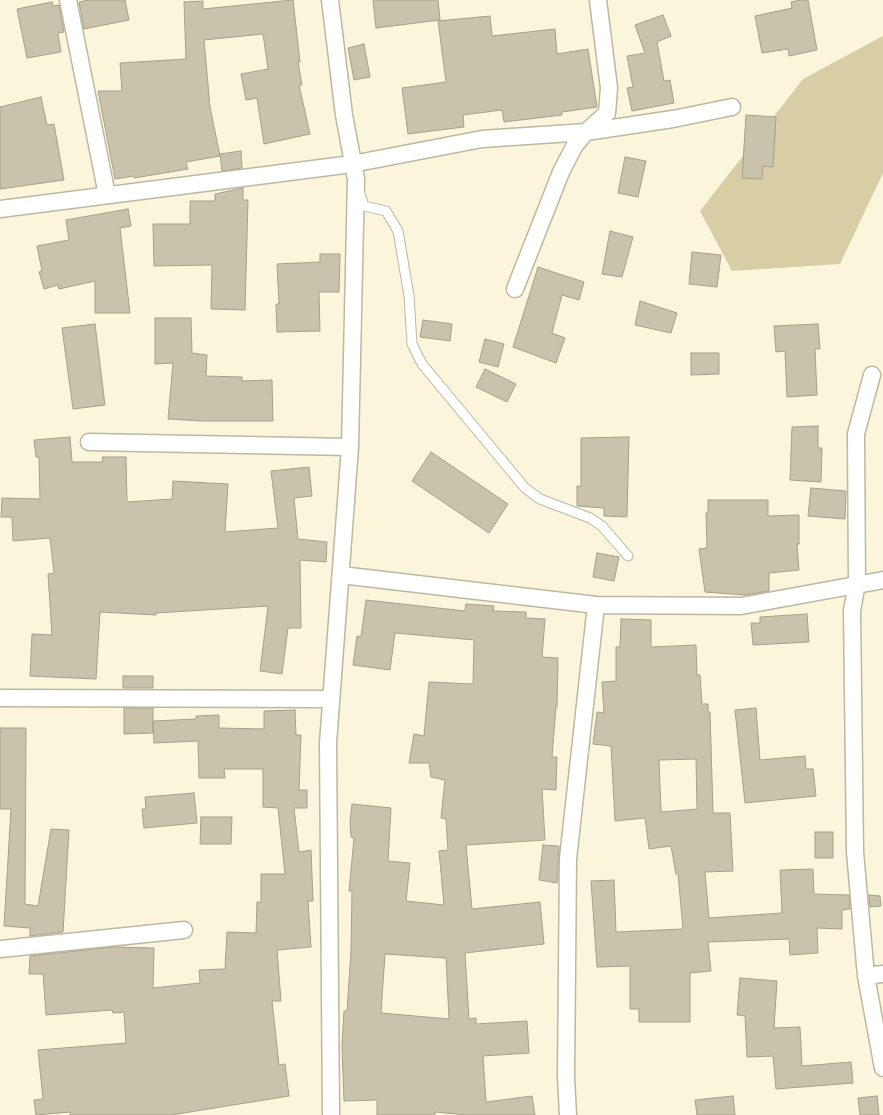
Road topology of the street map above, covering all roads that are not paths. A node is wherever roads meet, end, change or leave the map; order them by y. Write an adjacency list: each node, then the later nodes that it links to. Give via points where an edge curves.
1 (68, 0): 7 (street)
2 (330, 0): 6 (street)
3 (598, 0): 5 (street, via 610,88 607,113)
4 (732, 107): 5 (street, via 673,120)
5 (586, 132): 6 (street, via 482,139); 9 (street, via 561,172)
6 (354, 171): 7 (street); 12 (street); 13 (lane, via 364,206 386,211 398,232 409,296 412,344 422,364 525,488 540,499 590,518 602,526)
7 (107, 195): 8 (street)
8 (0, 209)
9 (515, 289)
10 (872, 375): 16 (street, via 856,434)
11 (89, 442): 12 (street)
12 (350, 447): 14 (street)
13 (628, 556)
14 (341, 575): 17 (street); 19 (street)
15 (883, 580): 16 (street)
16 (857, 584): 17 (street, via 741,606); 23 (street, via 852,610 854,852)
17 (596, 604): 26 (street, via 568,860)
18 (0, 698): 19 (street)
19 (330, 699): 25 (street)
20 (184, 930): 21 (street)
21 (0, 949)
22 (883, 974): 23 (street)
23 (866, 976): 24 (street)
24 (883, 1068)
25 (331, 1115)
26 (568, 1115)

